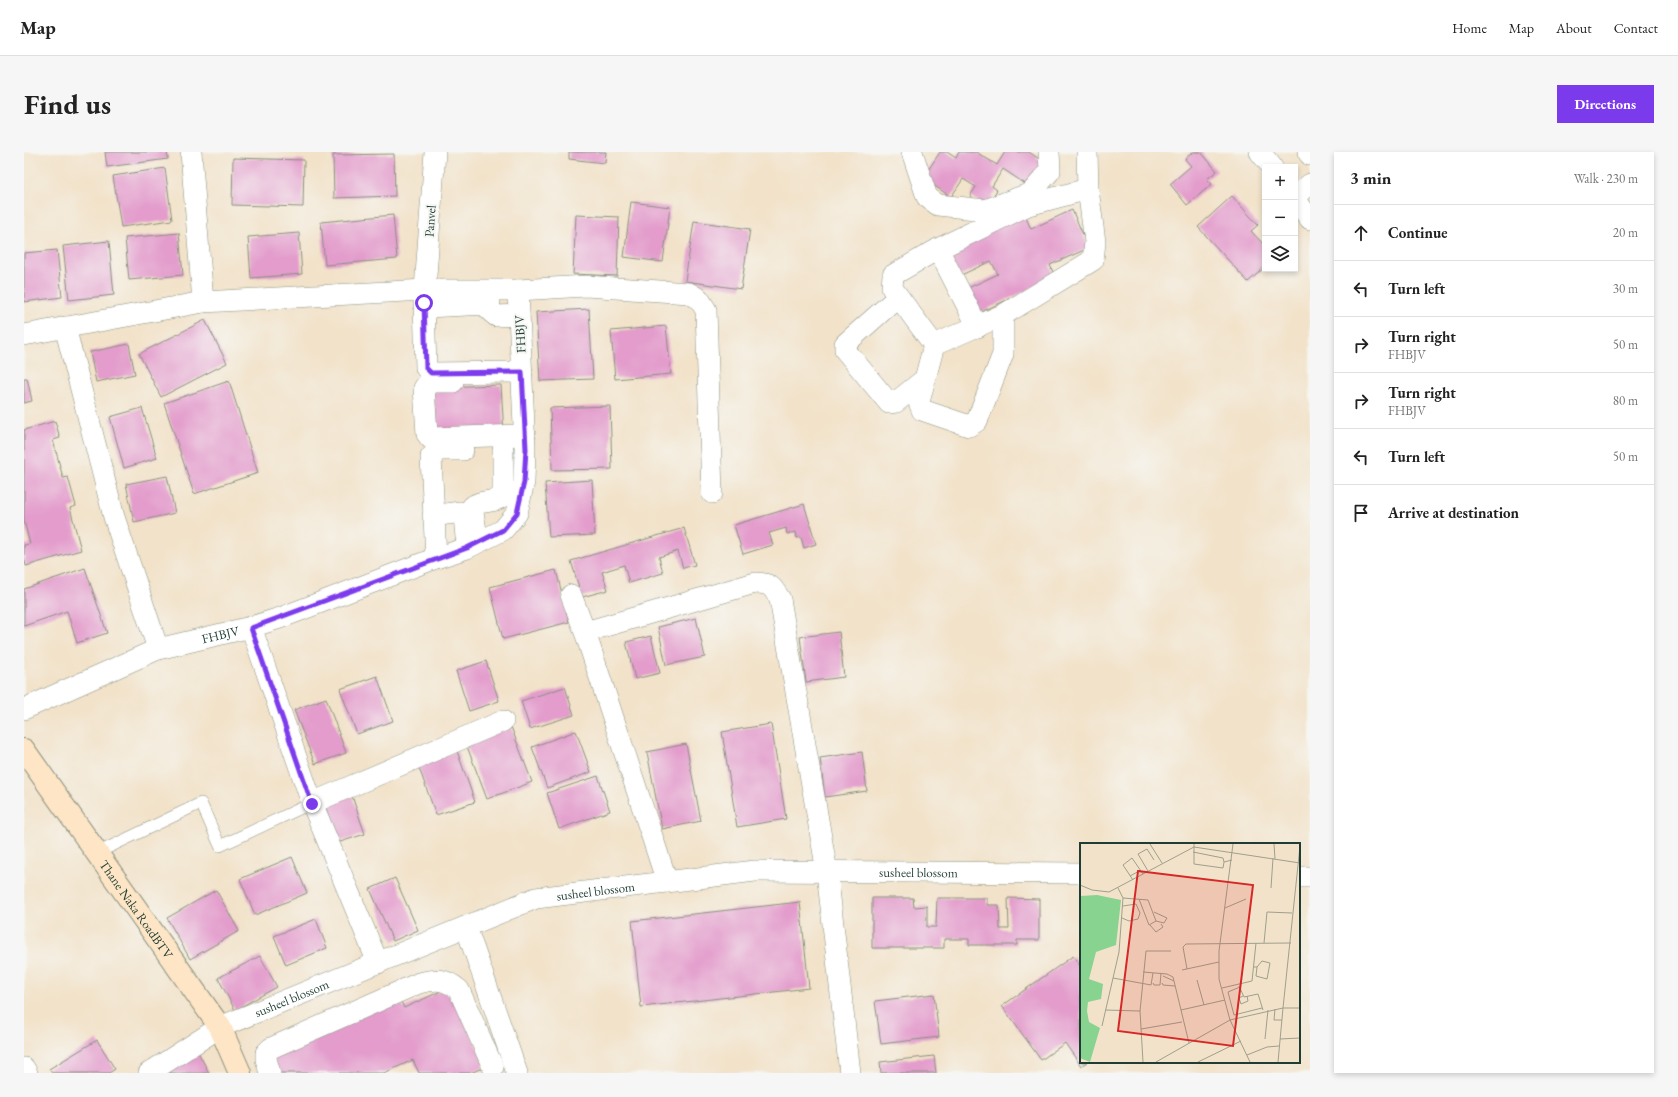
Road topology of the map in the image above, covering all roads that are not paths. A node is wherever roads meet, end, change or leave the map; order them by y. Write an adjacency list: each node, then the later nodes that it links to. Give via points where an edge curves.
1 (191, 152): 20 (street)
2 (435, 152): 19 (street, Panvel)
3 (912, 152): 4 (street, via 927,197 938,205 985,210 1032,193 1050,171)
4 (1049, 152)
5 (1087, 152): 11 (street)
6 (1260, 152): 9 (street)
7 (1308, 152): 8 (street)
8 (1310, 155)
9 (1270, 164)
10 (1310, 184): 12 (street)
11 (1088, 189): 15 (street, via 1028,205); 22 (street, via 1095,242 1093,260)
12 (1298, 195)
13 (1296, 200): 14 (street)
14 (1310, 219)
15 (938, 249): 18 (street, via 893,275 892,288); 24 (street)
16 (518, 290): 17 (street); 21 (street, FHBJV); 32 (street, via 609,287 689,293 699,299 706,310)
17 (489, 297): 19 (street); 21 (street, via 490,311 496,316)
18 (898, 297): 26 (street); 28 (street, via 844,344 845,350 889,403 896,402)
19 (425, 299): 20 (street); 27 (street, Panvel, via 426,368 431,373)
20 (203, 302): 23 (street)
21 (519, 315): 27 (street, FHBJV)
22 (1003, 315): 24 (street); 28 (street, via 1003,354 978,421 969,426 922,410 919,402)
23 (65, 327): 25 (street); 39 (street, via 114,517)
24 (978, 327): 26 (street)
25 (24, 335)
26 (934, 345): 28 (street)
27 (522, 376): 29 (street, FHBJV); 29 (street, via 429,382 424,388 427,434 430,438)
28 (925, 379)
29 (525, 442): 30 (street); 31 (street, FHBJV)
30 (503, 449): 31 (street); 33 (street, via 438,450 431,457)
31 (513, 481): 34 (street, FHBJV, via 517,513 503,530); 34 (street, via 500,499 472,507)
32 (712, 493)
33 (433, 516): 34 (street, via 462,513); 35 (street)
34 (477, 543): 35 (street, FHBJV)
35 (436, 558): 37 (street, FHBJV)
36 (571, 595): 38 (street)
37 (251, 628): 39 (street, FHBJV); 43 (street)
38 (585, 632): 45 (street, via 755,584 766,583 774,589 780,599); 47 (street)
39 (158, 649): 40 (street, FHBJV)
40 (24, 709)
41 (503, 721): 43 (street)
42 (24, 750): 44 (main road, Thane Naka RoadBTV)
43 (312, 804): 44 (lane, via 220,846 201,803); 49 (street)
44 (97, 853): 50 (main road, Thane Naka RoadBTV)
45 (827, 872): 46 (street, susheel blossom); 47 (street, susheel blossom, via 755,871); 58 (street)
46 (1080, 873)
47 (666, 882): 48 (street, susheel blossom, via 536,898)
48 (466, 927): 49 (street, susheel blossom); 51 (street)
49 (378, 963): 50 (street, susheel blossom)
50 (220, 1027): 55 (street, susheel blossom); 56 (main road, Thane Naka RoadBTV)
51 (515, 1065): 53 (street)
52 (24, 1068): 54 (street)
53 (486, 1070): 57 (street, via 459,990 451,983 430,981 419,983 271,1048 266,1053)
54 (27, 1073)
55 (149, 1073)
56 (240, 1073)
57 (270, 1073)
58 (850, 1073)

